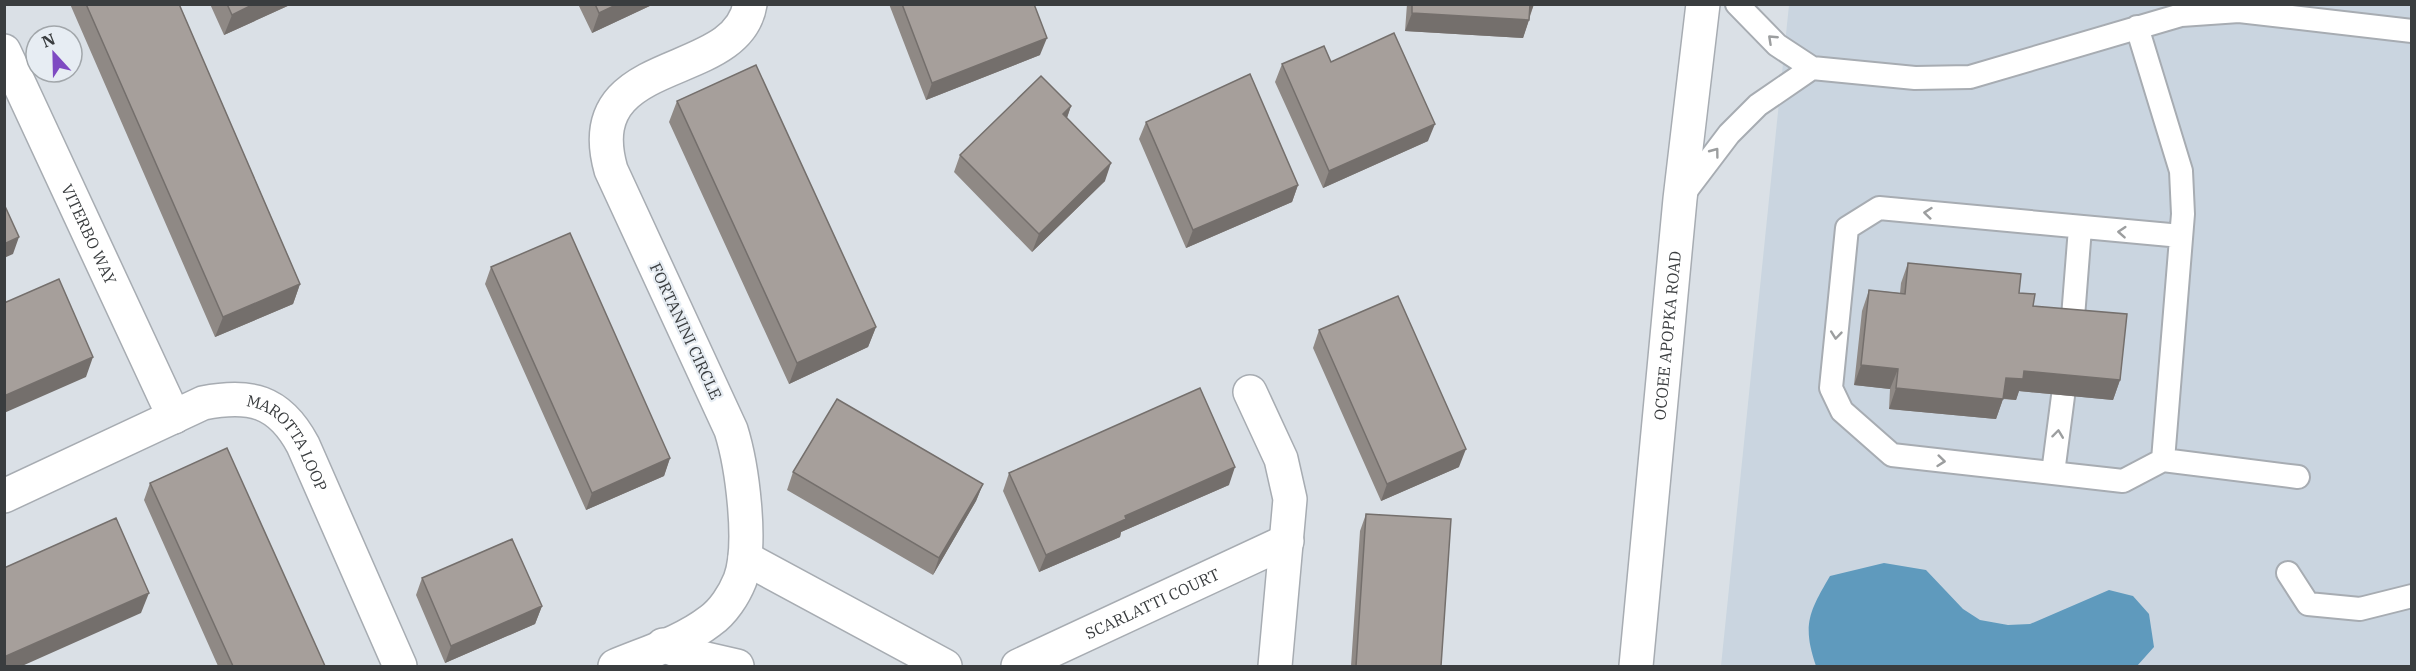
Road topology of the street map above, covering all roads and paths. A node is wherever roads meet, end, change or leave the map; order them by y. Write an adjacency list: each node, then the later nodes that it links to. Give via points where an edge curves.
1 (750, 4): 21 (street, FORTANINI CIRCLE, via 741,26 725,43 631,90 617,105 606,138 611,170 731,430 740,466)
2 (1703, 4): 9 (street, OCOEE APOPKA ROAD)
3 (1737, 4): 8 (lane, one-way to 3, via 1777,45)
4 (2239, 8): 5 (lane, via 2181,15); 6 (lane)
5 (2137, 27): 8 (lane, via 1970,76 1915,78); 11 (lane, via 2181,171)
6 (2412, 31)
7 (4, 51): 15 (street, VITERBO WAY)
8 (1812, 68): 9 (lane, one-way to 8, via 1729,134 1758,105)
9 (1680, 199): 31 (street, OCOEE APOPKA ROAD)
10 (2080, 228): 11 (lane, one-way to 10); 12 (lane); 17 (lane, one-way to 17, via 1879,208 1847,228 1831,388 1842,411 1892,455)
11 (2181, 236): 16 (lane)
12 (2072, 330)
13 (1250, 392): 20 (street, via 1287,479)
14 (2063, 396): 17 (lane, one-way to 14)
15 (174, 417): 19 (street, MAROTTA LOOP); 25 (street, MAROTTA LOOP, via 227,399 252,401 273,409 292,425)
16 (2163, 460): 17 (lane, via 2123,481); 18 (lane)
17 (2053, 473)
18 (2298, 477)
19 (4, 496)
20 (1287, 541): 29 (street, SCARLATTI COURT); 30 (street)
21 (745, 558): 24 (street, FORTANINI CIRCLE, via 740,580 713,619); 28 (street)
22 (2288, 573): 23 (lane, via 2308,604 2360,609)
23 (2412, 596)
24 (663, 645): 26 (street, FORTANINI CIRCLE); 27 (street)
25 (400, 666)
26 (615, 666)
27 (737, 666)
28 (945, 666)
29 (1018, 666)
30 (1269, 666)
31 (1636, 666)

